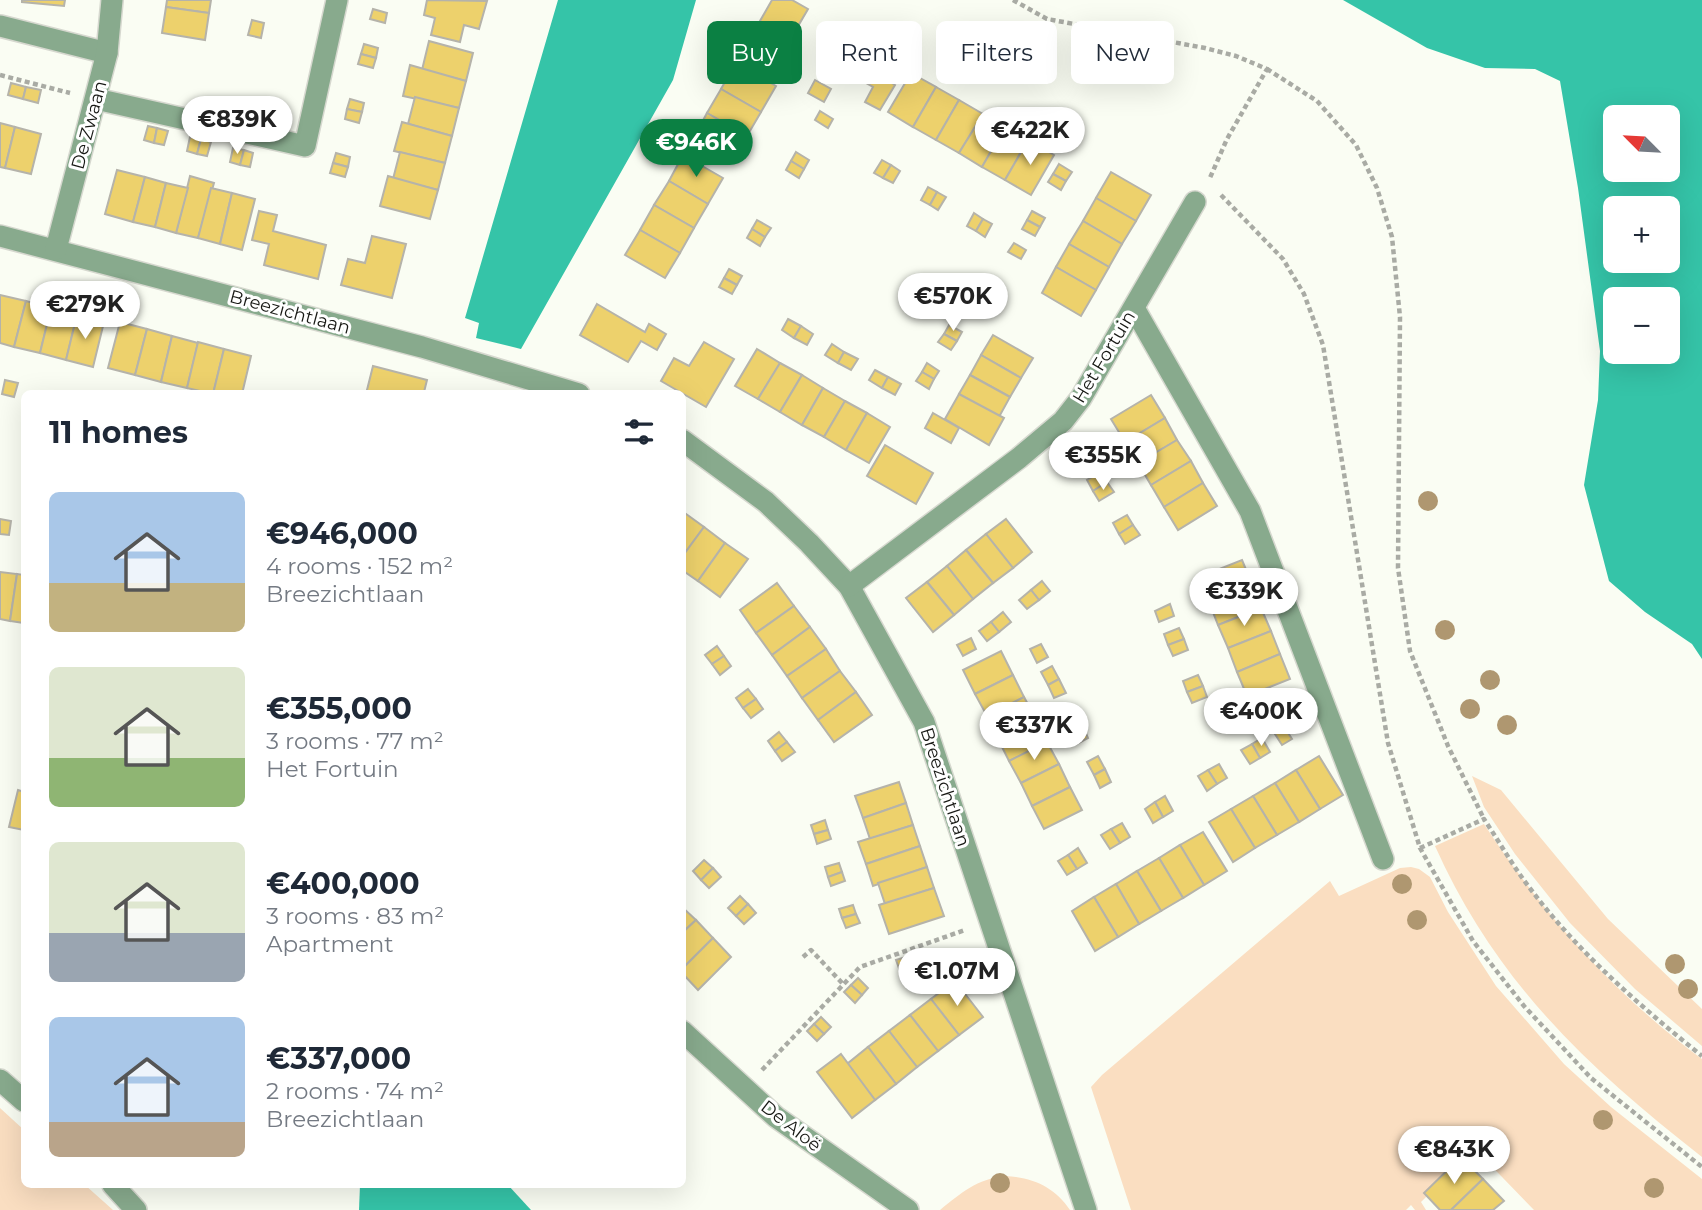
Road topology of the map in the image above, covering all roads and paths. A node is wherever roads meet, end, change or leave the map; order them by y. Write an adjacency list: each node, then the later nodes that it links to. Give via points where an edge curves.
1 (112, 0): 5 (street, De Zwaan)
2 (337, 0): 8 (street, via 305,146)
3 (1013, 0): 6 (path, via 1047,19 1205,48)
4 (0, 26): 5 (street)
5 (107, 53): 8 (street, De Zwaan)
6 (1267, 69): 16 (path, via 1317,101 1356,145 1377,188 1392,237 1400,317 1398,568 1410,651 1448,746); 17 (path, via 1227,139 1209,182 1283,259 1304,294 1324,345 1388,743)
7 (0, 75): 8 (path)
8 (96, 99): 11 (street, De Zwaan)
9 (1195, 202): 12 (street, Het Fortuin)
10 (0, 236): 11 (street, Breezichtlaan)
11 (56, 249): 13 (street, Breezichtlaan)
12 (1134, 308): 15 (street, Het Fortuin, via 1063,421); 18 (street, via 1250,511)
13 (565, 390)
14 (686, 443): 15 (street, Breezichtlaan, via 766,502)
15 (849, 586): 19 (street, Breezichtlaan, via 924,722)
16 (1484, 819): 17 (path); 23 (path, via 1531,890 1582,950)
17 (1420, 848): 27 (path, via 1473,941 1524,1006 1591,1078)
18 (1383, 859)
19 (990, 922): 21 (path, via 860,967); 31 (street, Breezichtlaan)
20 (803, 957): 21 (path, via 811,950)
21 (843, 984): 25 (path)
22 (686, 1035): 25 (street, De Aloë)
23 (1702, 1056)
24 (0, 1080): 26 (street)
25 (744, 1088): 30 (street, De Aloë, via 776,1117)
26 (21, 1098)
27 (1702, 1167)
28 (116, 1188): 29 (street)
29 (136, 1210)
30 (908, 1210)
31 (1086, 1210)

